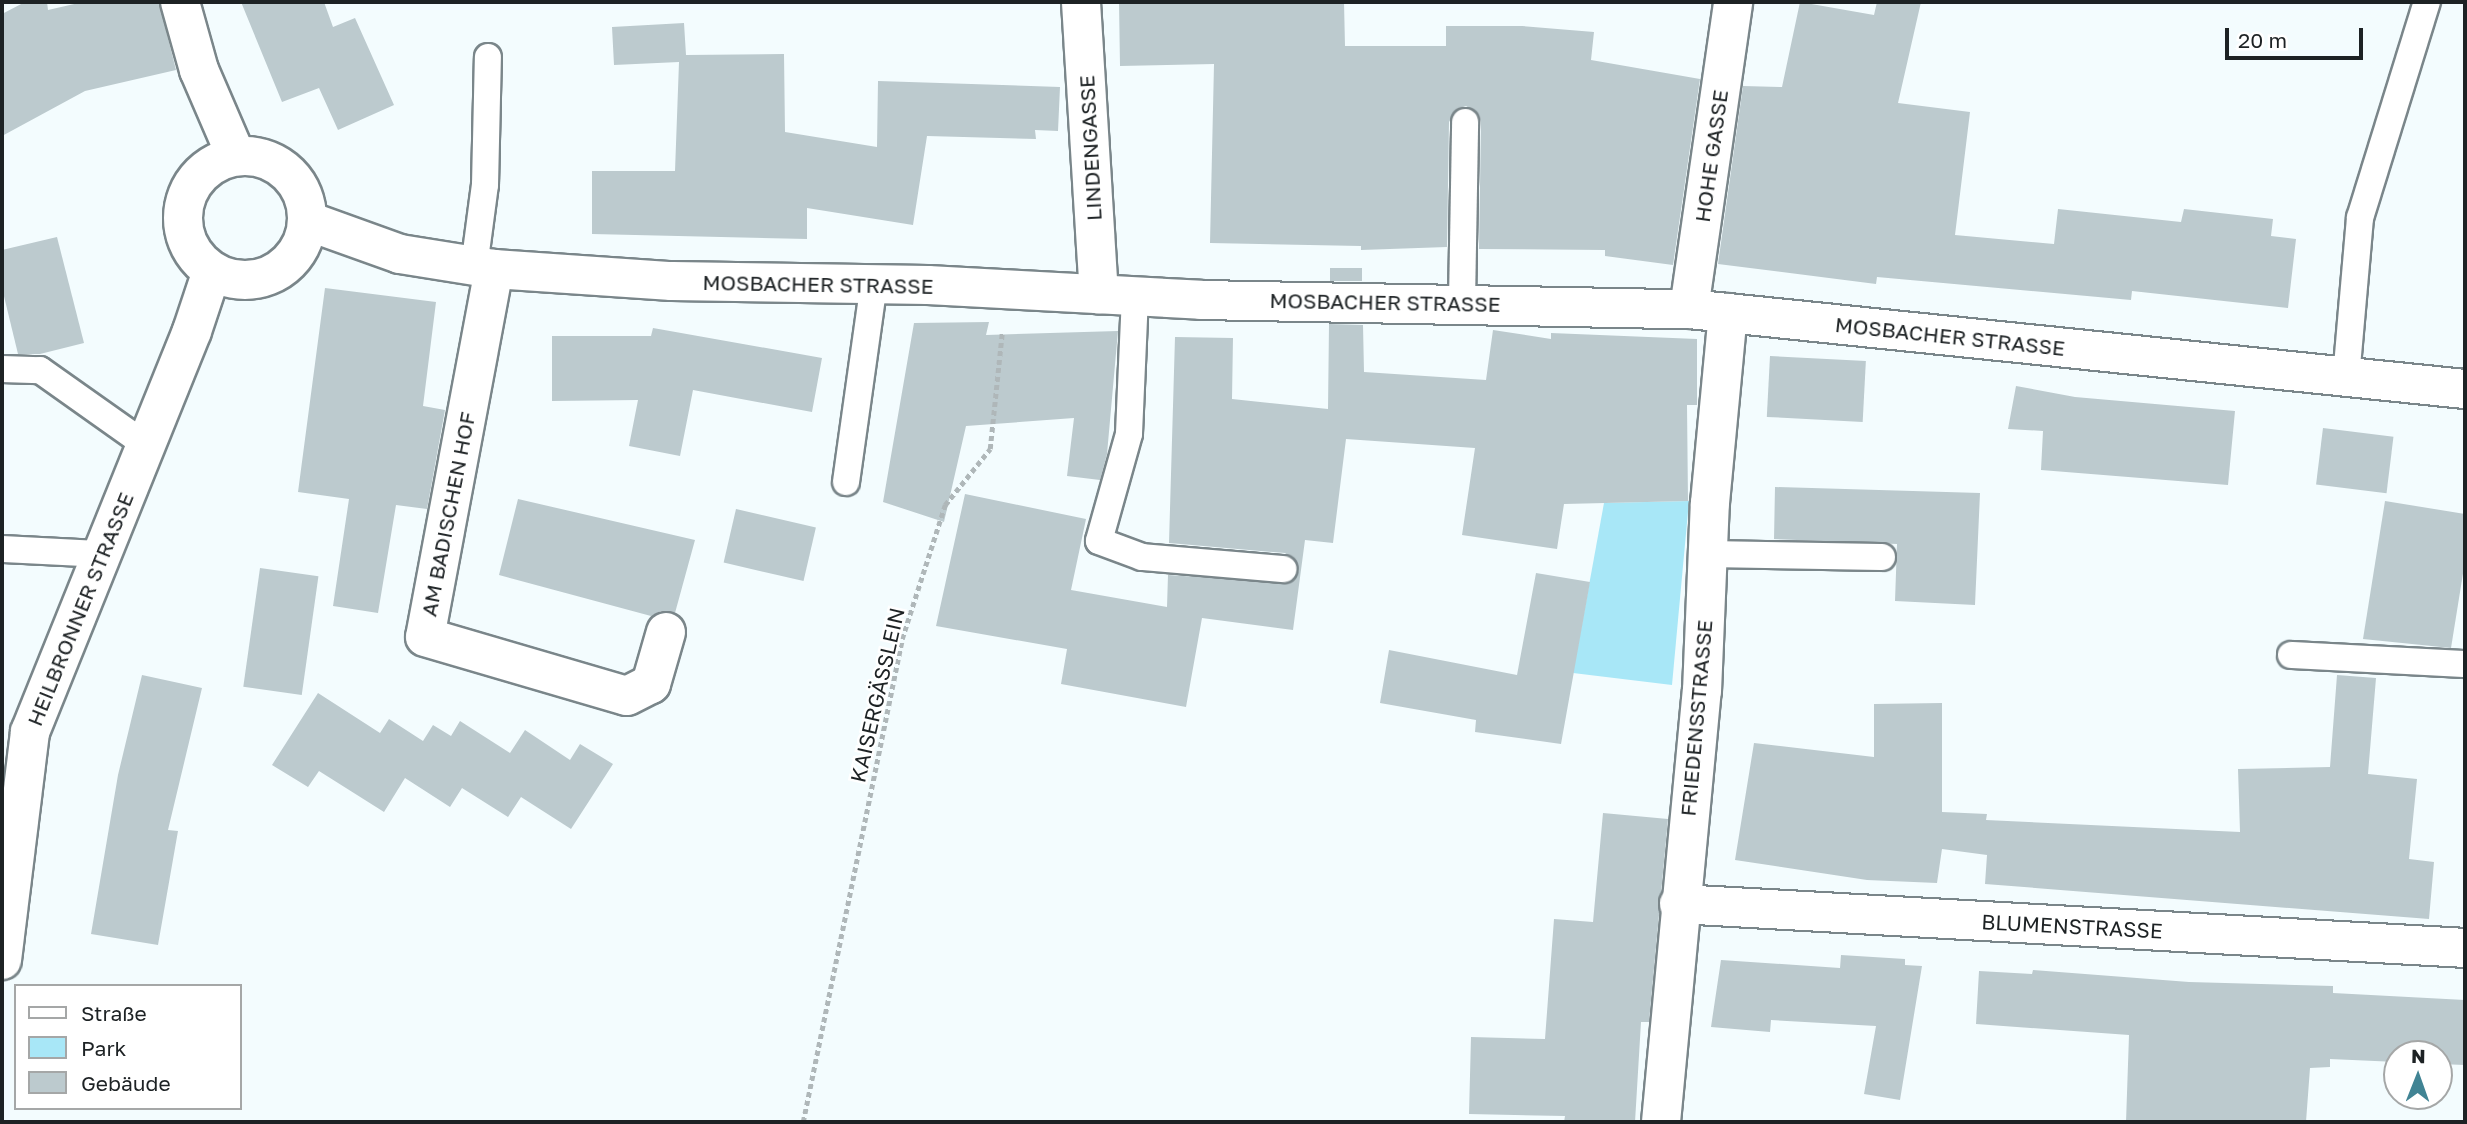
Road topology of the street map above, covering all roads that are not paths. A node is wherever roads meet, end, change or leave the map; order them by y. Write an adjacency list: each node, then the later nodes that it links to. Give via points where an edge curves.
1 (180, 2): 7 (street, via 199,69)
2 (1082, 2): 12 (street, LINDENGASSE)
3 (1733, 2): 14 (street, HOHE GASSE)
4 (2427, 2): 17 (lane, via 2360,218)
5 (488, 57): 9 (lane)
6 (1465, 122): 13 (lane)
7 (236, 156): 8 (street, via 271,160 289,172 302,191); 10 (street, via 206,168 190,188 183,209 190,247)
8 (308, 221): 9 (street, MOSBACHER STRASSE, via 400,254); 10 (street, via 292,260 276,273 258,280)
9 (484, 268): 11 (street, MOSBACHER STRASSE, via 671,281); 26 (street, AM BADISCHEN HOF, via 425,637 628,696 651,684)
10 (212, 271): 19 (street, HEILBRONNER STRASSE)
11 (874, 284): 12 (street, MOSBACHER STRASSE); 20 (lane)
12 (1117, 295): 13 (street, MOSBACHER STRASSE); 25 (lane, via 1129,435 1099,541 1142,557)
13 (1462, 302): 14 (street, MOSBACHER STRASSE)
14 (1689, 309): 15 (street, MOSBACHER STRASSE)
15 (1728, 313): 17 (street, MOSBACHER STRASSE); 23 (street, FRIEDENSSTRASSE)
16 (2, 369): 19 (lane, via 40,370)
17 (2346, 378): 18 (street, MOSBACHER STRASSE)
18 (2465, 389)
19 (146, 445): 22 (street, HEILBRONNER STRASSE)
20 (846, 482)
21 (2, 549): 22 (lane)
22 (100, 554): 31 (street, HEILBRONNER STRASSE, via 30,732)
23 (1707, 554): 24 (lane); 29 (street, FRIEDENSSTRASSE, via 1702,691)
24 (1882, 557)
25 (1283, 569)
26 (666, 632)
27 (2291, 655): 28 (lane)
28 (2465, 664)
29 (1679, 904): 30 (street, BLUMENSTRASSE); 32 (street, FRIEDENSSTRASSE)
30 (2465, 948)
31 (2, 960)
32 (1661, 1122)

